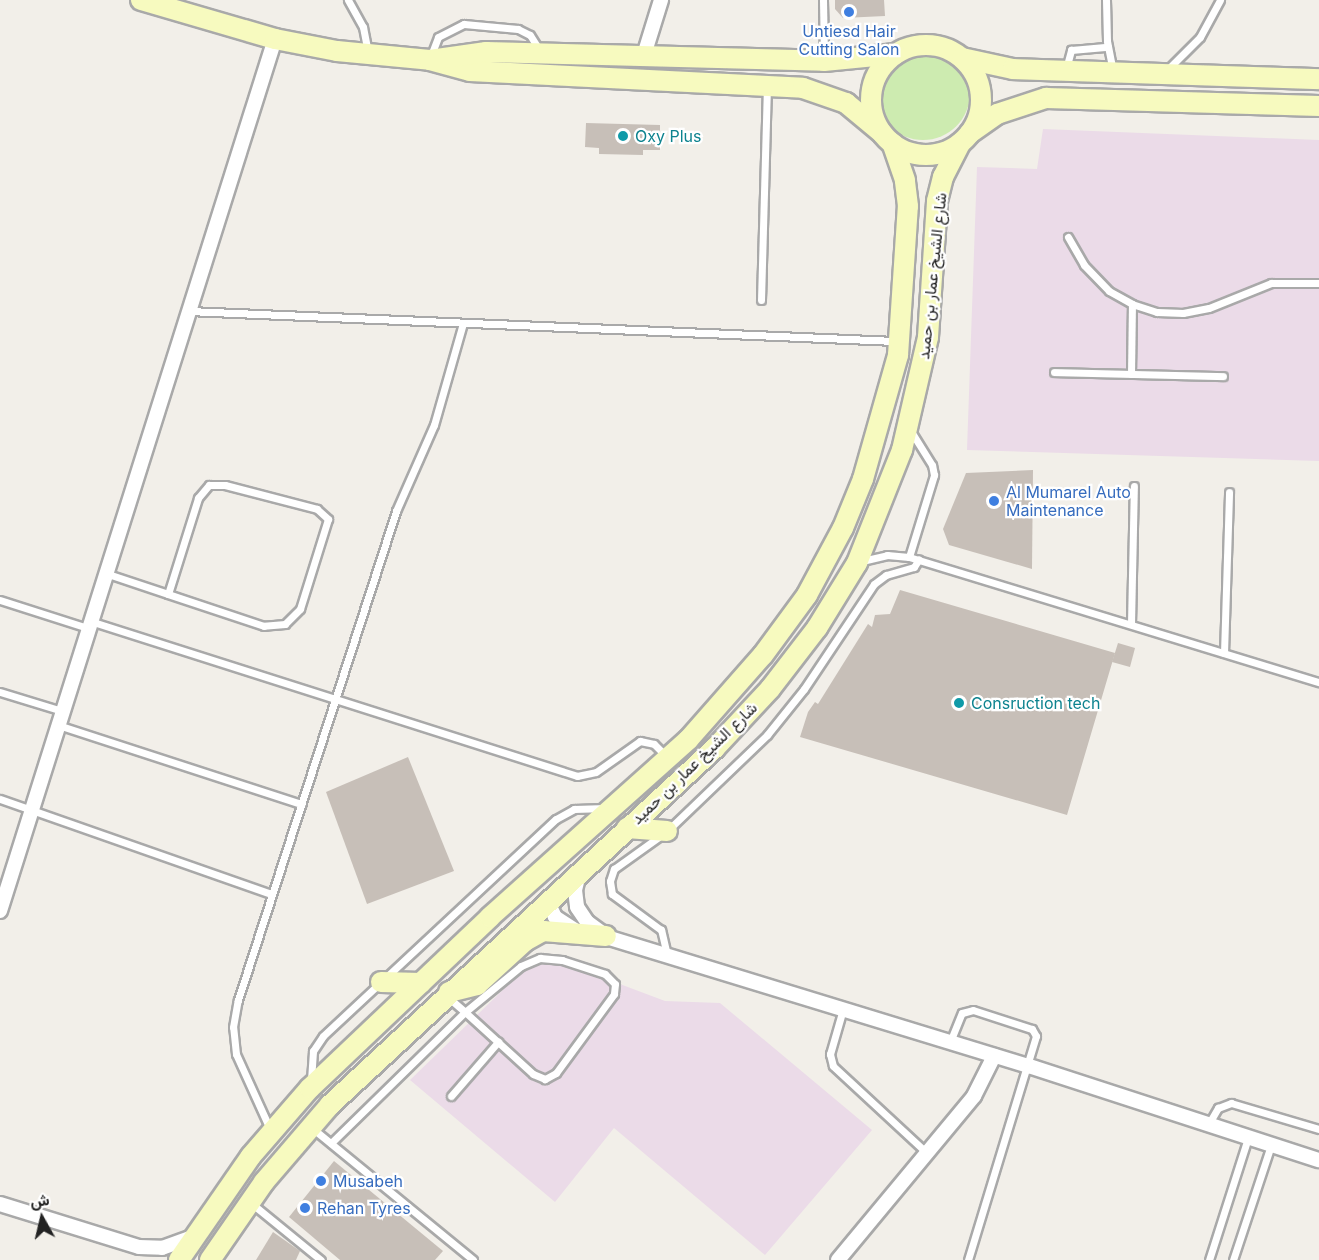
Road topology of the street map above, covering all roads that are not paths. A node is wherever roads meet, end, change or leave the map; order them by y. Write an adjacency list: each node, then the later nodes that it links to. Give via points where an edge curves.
1 (141, 0): 7 (street)
2 (348, 0): 11 (lane, via 363,27)
3 (661, 0): 12 (street)
4 (823, 0): 15 (lane)
5 (1106, 0): 8 (lane)
6 (1220, 1): 18 (lane, via 1196,42)
7 (276, 39): 11 (street); 28 (street)
8 (1108, 47): 16 (lane, via 1071,50); 17 (lane)
9 (541, 53): 12 (street); 14 (street, via 486,52); 14 (lane, via 535,40 518,29 464,24 438,37)
10 (896, 54): 13 (street, via 930,45); 15 (street); 22 (street, via 886,62 873,84 872,110)
11 (368, 55): 14 (street)
12 (644, 55): 15 (street)
13 (962, 58): 16 (street, via 1000,68); 23 (street, via 978,80 981,94 977,121)
14 (430, 60): 20 (street, via 477,72)
15 (824, 61)
16 (1066, 71): 17 (street)
17 (1113, 72): 18 (street)
18 (1161, 74): 19 (street)
19 (1319, 79)
20 (767, 85): 22 (street, via 803,88 832,97 859,112); 26 (lane)
21 (1319, 106): 23 (street, via 1046,98 1005,110)
22 (887, 138): 23 (street, via 905,150 926,154 947,151); 30 (street, شارع الشيخ عمار بن حميد, via 905,180 908,206)
23 (965, 138): 34 (street, شارع الشيخ عمار بن حميد, via 937,201 928,337)
24 (1068, 237): 27 (lane, via 1090,273 1109,291)
25 (1319, 282): 27 (lane, via 1271,283 1209,308 1183,313 1157,312)
26 (761, 300)
27 (1132, 304): 32 (lane)
28 (188, 311): 29 (lane); 40 (street)
29 (463, 323): 30 (lane); 48 (lane, via 434,425 396,511)
30 (900, 341): 51 (street, شارع الشيخ عمار بن حميد, via 872,454 843,528 819,573 763,655 708,720)
31 (1054, 372): 32 (lane)
32 (1131, 374): 33 (lane)
33 (1223, 376)
34 (908, 426): 37 (lane, via 934,475); 39 (street, شارع الشيخ عمار بن حميد, via 886,496)
35 (1134, 486): 44 (lane)
36 (1229, 492): 45 (lane)
37 (909, 556): 38 (lane); 39 (lane, via 877,556)
38 (919, 560): 44 (lane); 58 (lane, via 911,569 886,575 874,584 786,713)
39 (857, 563): 57 (street, شارع الشيخ عمار بن حميد, via 817,628 770,689 715,748)
40 (105, 573): 41 (lane); 43 (street)
41 (168, 594): 41 (lane, via 264,626 285,624 300,609 328,519 317,510 225,485 209,485 198,498)
42 (0, 600): 43 (lane)
43 (89, 624): 48 (lane); 49 (street)
44 (1131, 624): 45 (lane)
45 (1224, 653): 46 (lane)
46 (1319, 682)
47 (0, 692): 49 (lane)
48 (336, 699): 51 (lane, via 577,776 596,772 640,741 654,744); 54 (lane)
49 (62, 711): 50 (street)
50 (58, 725): 54 (lane); 56 (street)
51 (668, 759): 52 (street, شارع الشيخ عمار بن حميد)
52 (647, 777): 55 (street, شارع الشيخ عمار بن حميد); 62 (street, via 637,799 553,879)
53 (0, 799): 56 (lane)
54 (301, 804): 61 (lane)
55 (611, 808): 66 (lane, via 580,808 562,815); 67 (street, شارع الشيخ عمار بن حميد)
56 (32, 809): 60 (street); 61 (lane, via 62,823)
57 (627, 828): 58 (street); 59 (street, شارع الشيخ عمار بن حميد)
58 (667, 831): 65 (lane, via 619,865 610,881 616,900 661,930)
59 (580, 872): 62 (street, شارع الشيخ عمار بن حميد); 64 (street, via 575,890 577,907 587,922)
60 (4, 887): 63 (street)
61 (272, 894): 80 (lane, via 233,1027 240,1067)
62 (548, 902): 64 (street, via 555,917 567,927); 68 (street, شارع الشيخ عمار بن حميد)
63 (0, 911)
64 (606, 936): 65 (street); 68 (street, via 543,931 529,938 477,986)
65 (667, 955): 69 (street)
66 (381, 982): 67 (street); 75 (lane, via 319,1040)
67 (421, 982): 75 (street, شارع الشيخ عمار بن حميد)
68 (447, 993): 70 (lane); 78 (street, شارع الشيخ عمار بن حميد)
69 (843, 1009): 72 (street); 84 (lane, via 830,1054 833,1066)
70 (465, 1012): 71 (lane); 71 (lane, via 520,966 540,958 562,960 613,980 614,994 553,1076 536,1077); 82 (lane)
71 (498, 1042): 76 (lane)
72 (950, 1042): 73 (street); 74 (lane, via 962,1013 973,1010 1000,1017 1032,1029 1036,1036)
73 (994, 1056): 74 (street); 84 (street, via 981,1087)
74 (1029, 1066): 77 (street); 96 (lane)
75 (310, 1088): 80 (street, شارع الشيخ عمار بن حميد)
76 (451, 1096)
77 (1208, 1125): 79 (lane, via 1218,1108 1231,1103); 81 (street)
78 (310, 1126): 82 (lane); 86 (street, شارع الشيخ عمار بن حميد)
79 (1319, 1129)
80 (271, 1131): 88 (street, شارع الشيخ عمار بن حميد)
81 (1248, 1138): 83 (street); 97 (lane)
82 (331, 1143): 94 (lane)
83 (1271, 1145): 85 (street); 98 (lane)
84 (927, 1153): 95 (street)
85 (1319, 1160)
86 (249, 1202): 92 (street, شارع الشيخ عمار بن حميد); 93 (lane)
87 (0, 1204): 89 (street)
88 (194, 1237): 89 (street, via 162,1248); 91 (street, شارع الشيخ عمار بن حميد)
89 (128, 1244): 90 (street)
90 (147, 1260)
91 (179, 1260)
92 (210, 1260)
93 (321, 1260)
94 (473, 1260)
95 (838, 1260)
96 (968, 1260)
97 (1209, 1260)
98 (1233, 1260)

